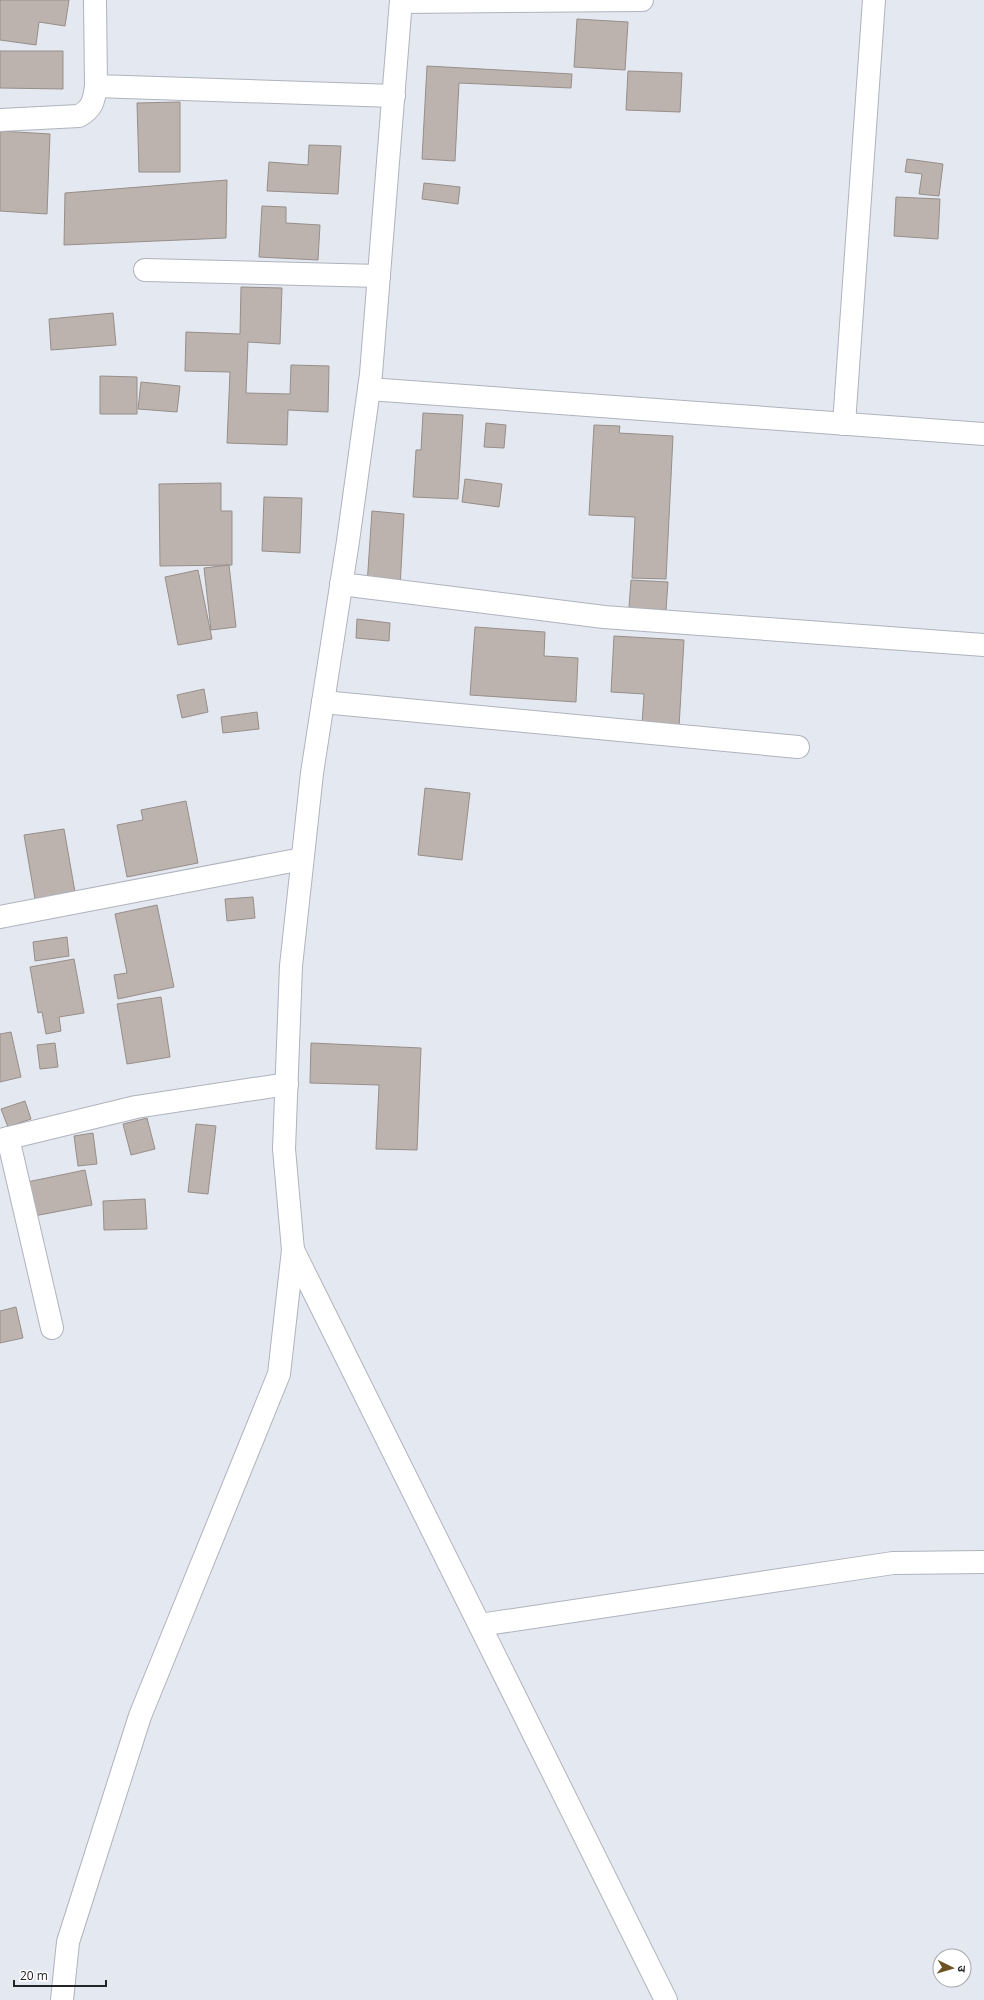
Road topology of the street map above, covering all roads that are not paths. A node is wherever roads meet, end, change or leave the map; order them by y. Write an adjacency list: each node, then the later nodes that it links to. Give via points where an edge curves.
1 (95, 0): 5 (street)
2 (642, 0): 4 (street)
3 (874, 0): 11 (street)
4 (401, 1): 6 (street)
5 (96, 86): 6 (street); 7 (street, via 89,111 79,116)
6 (394, 96): 9 (street)
7 (0, 120)
8 (145, 270): 9 (street)
9 (379, 276): 10 (street)
10 (369, 389): 11 (street); 13 (street)
11 (844, 424): 12 (street)
12 (984, 434)
13 (341, 584): 14 (street, via 604,616); 15 (street)
14 (984, 645)
15 (323, 702): 16 (street); 17 (street)
16 (798, 747)
17 (302, 859): 18 (street); 19 (street, via 291,966)
18 (0, 917)
19 (287, 1084): 20 (street, via 136,1108); 21 (street, via 284,1149)
20 (4, 1139): 22 (street)
21 (292, 1250): 24 (street); 25 (street, via 279,1374 140,1716 68,1942)
22 (52, 1328)
23 (984, 1562): 24 (street, via 892,1563)
24 (480, 1625): 26 (street)
25 (62, 2000)
26 (666, 2000)

